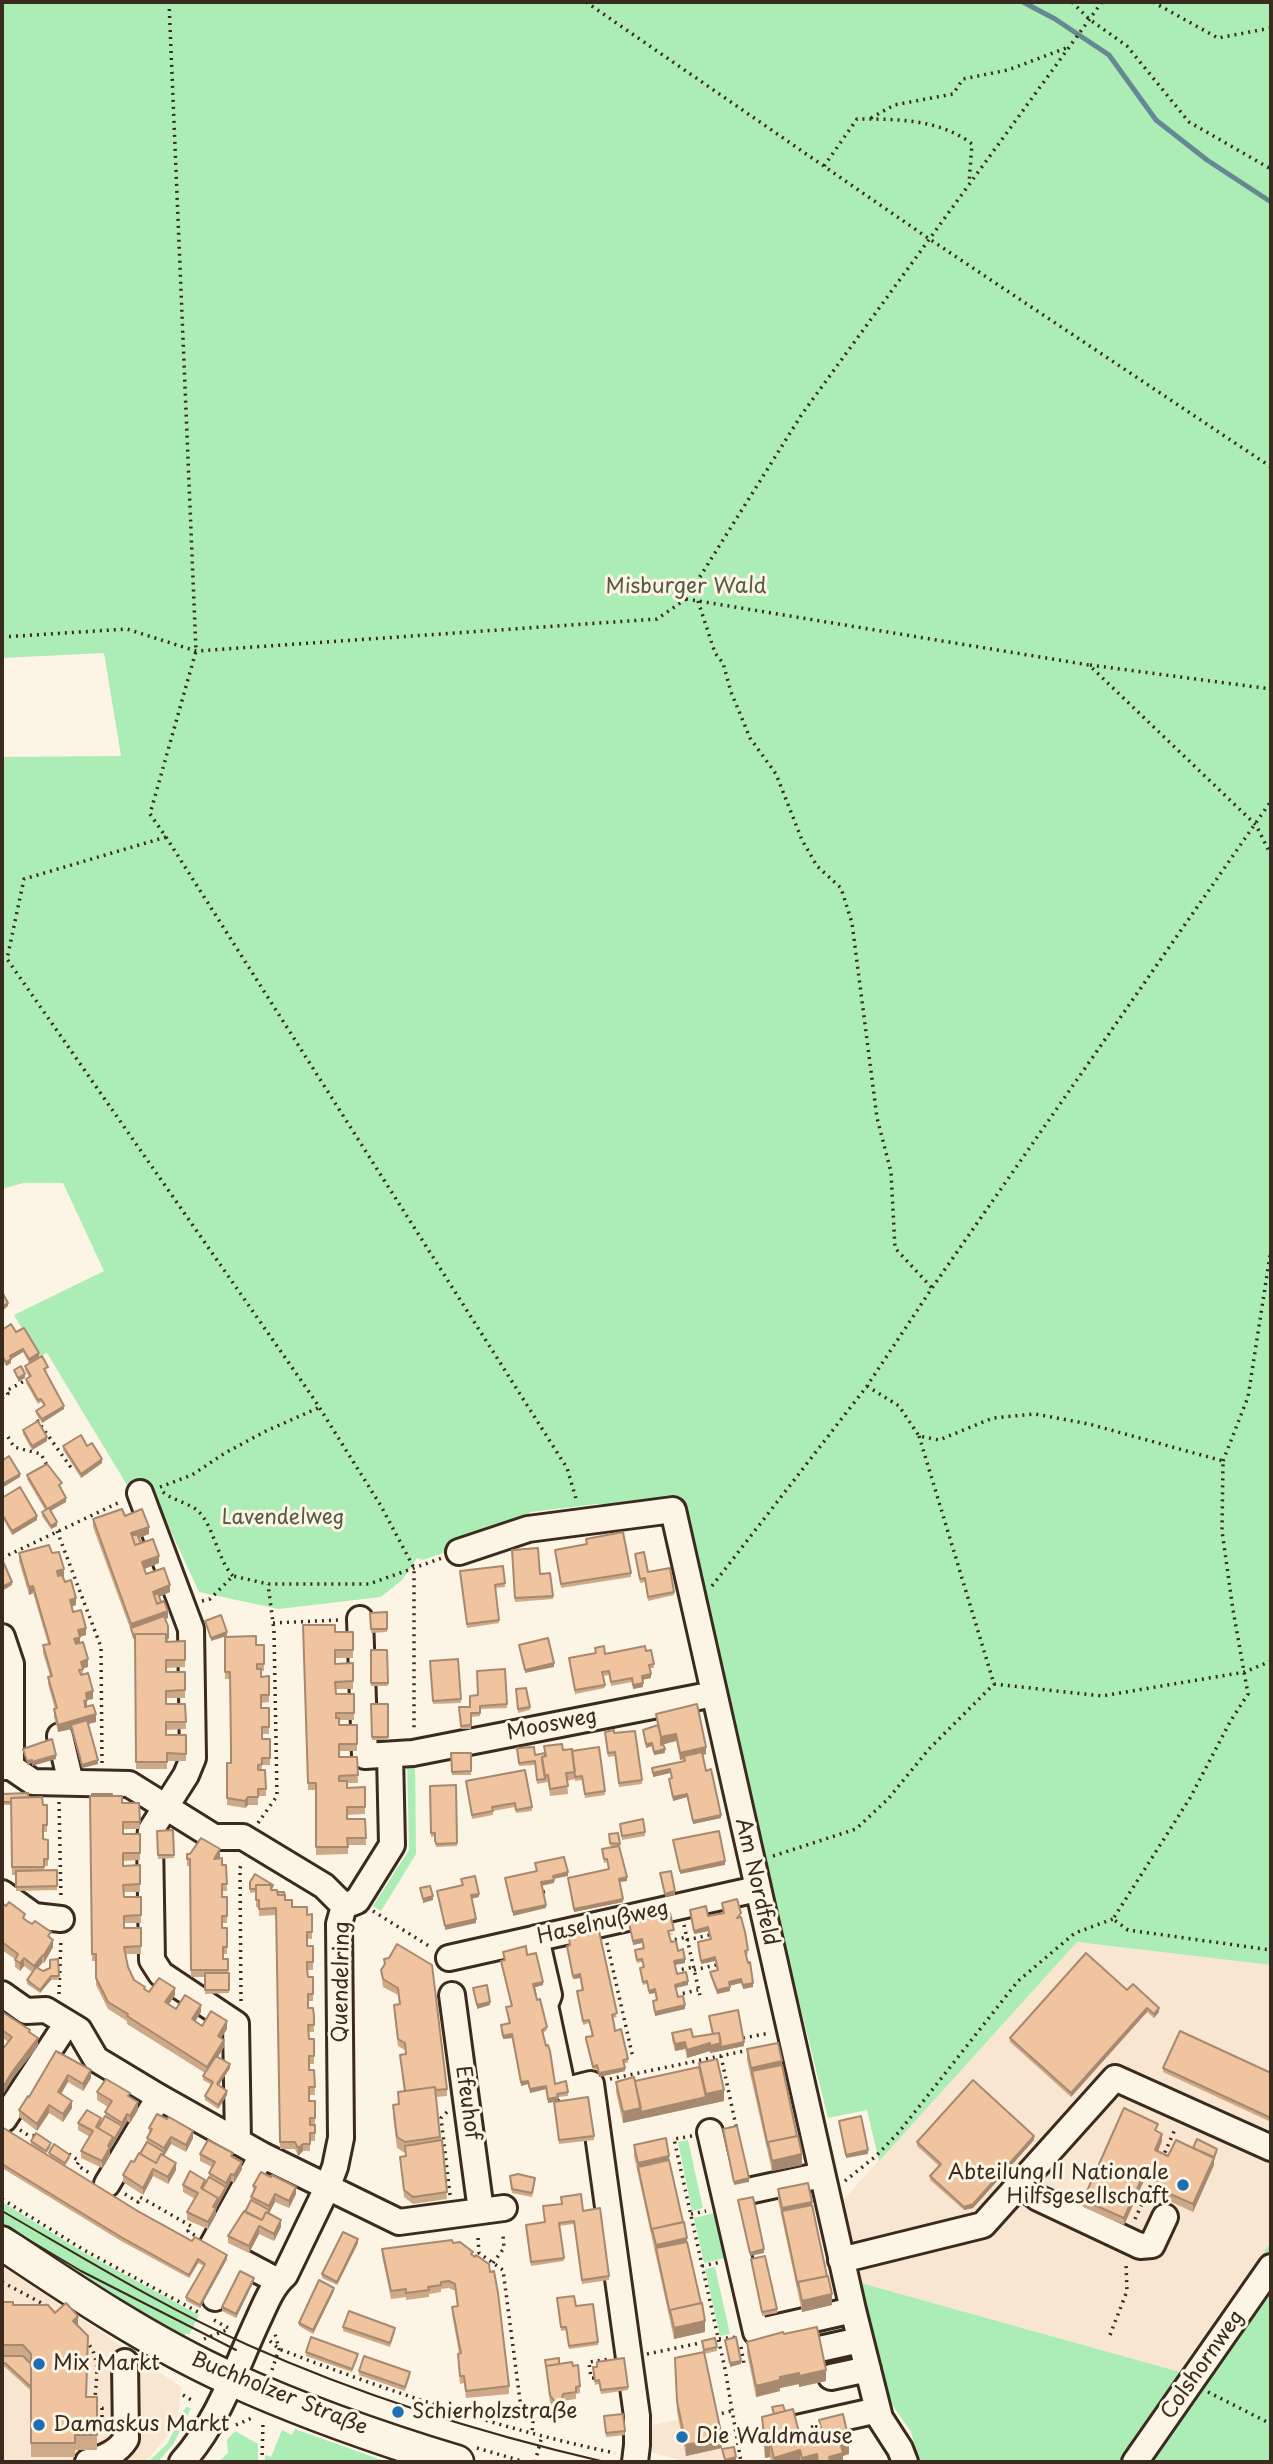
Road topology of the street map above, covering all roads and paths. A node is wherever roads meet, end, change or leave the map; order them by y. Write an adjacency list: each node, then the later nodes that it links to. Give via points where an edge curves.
1 (169, 2): 18 (path)
2 (586, 2): 10 (path)
3 (1072, 2): 6 (path)
4 (1102, 2): 6 (path)
5 (1153, 2): 7 (path, via 1218,38)
6 (1089, 19): 8 (path); 11 (path, via 1127,46 1189,122)
7 (1271, 28)
8 (1069, 48): 9 (path, via 1008,70 963,79 953,94 894,105); 12 (path)
9 (870, 119): 10 (path, via 857,119); 12 (path, via 913,120 962,137 972,144)
10 (823, 166): 13 (path)
11 (1271, 169)
12 (969, 185): 13 (path)
13 (928, 238): 14 (path); 15 (path, via 802,414)
14 (1271, 467)
15 (686, 599): 16 (path); 18 (path, via 657,619)
16 (698, 601): 19 (path); 26 (path, via 750,738 776,774 817,866 841,888 852,923 877,1118 891,1172 895,1248)
17 (2, 637): 18 (path, via 127,629)
18 (196, 651): 23 (path, via 150,814)
19 (1089, 664): 20 (path); 22 (path)
20 (1271, 689)
21 (1271, 801): 22 (path)
22 (1256, 825): 24 (path); 26 (path)
23 (166, 837): 30 (path, via 24,879 7,959); 38 (path, via 567,1468)
24 (1271, 855)
25 (1271, 1250): 34 (path, via 1248,1397)
26 (932, 1288): 28 (path)
27 (29, 1378): 29 (path)
28 (867, 1386): 32 (path, via 899,1406); 46 (path)
29 (2, 1398)
30 (318, 1408): 42 (path, via 381,1506); 43 (path, via 256,1436 192,1475 158,1488 198,1511)
31 (37, 1420): 35 (path)
32 (919, 1436): 34 (path, via 939,1440 993,1418 1035,1414); 52 (path)
33 (8, 1437): 36 (path, via 14,1447 41,1454)
34 (1223, 1461): 51 (path, via 1222,1531)
35 (75, 1468)
36 (54, 1478)
37 (141, 1493): 39 (path); 59 (street, via 191,1629 192,1758)
38 (583, 1520): 40 (street, Am Nordfeld, via 528,1529); 46 (street, Am Nordfeld, via 673,1510)
39 (57, 1531): 41 (path); 58 (path, via 101,1647)
40 (459, 1552): 42 (path)
41 (2, 1558)
42 (414, 1568): 44 (path, via 369,1584); 55 (path)
43 (233, 1576): 44 (path); 45 (path)
44 (268, 1584): 48 (path)
45 (210, 1599)
46 (695, 1608): 53 (street, Am Nordfeld)
47 (360, 1619): 48 (path); 55 (street, via 365,1756)
48 (273, 1623): 60 (path, via 277,1796)
49 (2, 1637): 56 (street, via 11,1664)
50 (1271, 1661): 51 (path)
51 (1245, 1672): 52 (path, via 1102,1696); 70 (path, via 1248,1694)
52 (994, 1684): 61 (path, via 856,1829)
53 (714, 1694): 55 (street, Moosweg); 61 (street, Am Nordfeld)
54 (60, 1736): 57 (street)
55 (401, 1754): 67 (street, via 391,1845)
56 (7, 1767): 57 (street, Quendelring, via 33,1782)
57 (71, 1783): 58 (street, Quendelring)
58 (102, 1783): 59 (street, Quendelring, via 129,1784)
59 (165, 1807): 60 (street, Quendelring, via 214,1837); 91 (street, via 150,1840 154,1966)
60 (247, 1839): 67 (street, Quendelring)
61 (751, 1863): 63 (street, Am Nordfeld)
62 (242, 1864): 91 (path, via 241,2015)
63 (757, 1889): 68 (street, Haselnußweg); 114 (street, Am Nordfeld)
64 (550, 1891): 65 (path)
65 (543, 1892)
66 (2, 1893): 69 (street, via 34,1916)
67 (351, 1903): 77 (path); 115 (street, Quendelring, via 339,1924 341,2138)
68 (680, 1906): 71 (street, Haselnußweg); 74 (path)
69 (61, 1919)
70 (1112, 1919): 76 (path, via 1128,1930); 114 (path, via 1075,1933 1018,1981 899,2132 876,2156)
71 (603, 1923): 73 (street, Haselnußweg); 78 (path)
72 (709, 1935): 74 (path)
73 (536, 1938): 77 (street, Haselnußweg); 98 (street, via 549,1994 545,2005 564,2086)
74 (687, 1938): 75 (path); 81 (path)
75 (663, 1942)
76 (1271, 1950)
77 (440, 1955)
78 (610, 1955): 79 (path); 88 (path)
79 (604, 1956)
80 (716, 1965): 81 (path)
81 (694, 1969): 82 (path); 83 (path)
82 (669, 1973)
83 (699, 1990): 86 (path); 87 (path)
84 (2, 1994): 90 (street, via 26,2011 46,2010)
85 (452, 1995): 115 (street, Efeuhof, via 469,2111 493,2210 399,2222)
86 (676, 1995)
87 (701, 2000)
88 (620, 2001): 89 (path); 93 (path)
89 (614, 2002)
90 (68, 2023): 99 (street, via 79,2030 96,2059); 101 (street)
91 (236, 2025): 103 (street)
92 (624, 2045): 93 (path)
93 (630, 2047): 95 (path); 97 (path)
94 (756, 2048): 96 (path)
95 (625, 2051)
96 (721, 2056): 98 (path); 102 (path, via 736,2126)
97 (633, 2058)
98 (591, 2084): 162 (street)
99 (159, 2097): 103 (street); 112 (street)
100 (1185, 2109): 104 (street); 108 (path); 113 (street, via 1115,2078)
101 (4, 2119)
102 (710, 2132): 106 (path, via 674,2139); 118 (street)
103 (239, 2142): 105 (street)
104 (1271, 2148)
105 (262, 2155): 115 (street); 134 (street, via 212,2246)
106 (678, 2156): 107 (path); 109 (path)
107 (668, 2158)
108 (1161, 2161)
109 (681, 2173): 110 (path); 116 (path)
110 (671, 2175)
111 (1153, 2180): 128 (path)
112 (107, 2184)
113 (1020, 2184): 128 (street, via 1038,2198); 135 (street, via 983,2225)
114 (824, 2185): 118 (street); 135 (street, Am Nordfeld)
115 (327, 2188): 141 (street, Quendelring)
116 (685, 2190): 117 (path); 120 (path)
117 (675, 2193)
118 (725, 2196): 149 (street, via 756,2332)
119 (2, 2199): 148 (path, via 84,2250)
120 (688, 2204): 121 (path); 123 (path)
121 (678, 2206)
122 (1165, 2217): 128 (street, via 1152,2245)
123 (692, 2221): 124 (path); 127 (path)
124 (682, 2223)
125 (503, 2235): 137 (path, via 504,2248)
126 (478, 2238): 131 (path)
127 (696, 2239): 129 (path); 132 (path)
128 (1126, 2240): 156 (path, via 1127,2291)
129 (686, 2241)
130 (2, 2243): 170 (main road, Buchholzer Straße, via 95,2303)
131 (480, 2253): 136 (path); 137 (path)
132 (700, 2256): 133 (path); 139 (path)
133 (690, 2258)
134 (236, 2259): 141 (street); 148 (street)
135 (841, 2260): 149 (street, Am Nordfeld)
136 (473, 2262)
137 (493, 2263): 151 (path, via 503,2270)
138 (1271, 2267): 171 (street, Colshornweg)
139 (703, 2272): 140 (path); 143 (path)
140 (693, 2274)
141 (278, 2281): 170 (street, Quendelring)
142 (2, 2282): 147 (path)
143 (706, 2286): 144 (path); 145 (path)
144 (696, 2288)
145 (710, 2303): 146 (path); 150 (path)
146 (700, 2306)
147 (51, 2308)
148 (209, 2310): 155 (path)
149 (853, 2310): 159 (street, Am Nordfeld)
150 (714, 2319): 153 (path); 175 (path)
151 (510, 2320): 152 (path); 164 (path)
152 (499, 2321)
153 (703, 2321)
154 (240, 2325): 155 (path)
155 (230, 2329): 158 (path)
156 (1110, 2335)
157 (82, 2337): 186 (path, via 94,2349 95,2408 102,2408)
158 (202, 2340)
159 (860, 2340): 161 (street); 166 (street, Am Nordfeld)
160 (705, 2342): 162 (path)
161 (824, 2348)
162 (634, 2357): 169 (path, via 589,2362); 184 (street)
163 (125, 2362): 186 (street, via 126,2439 120,2448)
164 (515, 2363): 165 (path); 182 (path, via 522,2414 533,2421)
165 (505, 2364)
166 (868, 2369): 168 (street); 174 (street, Am Nordfeld)
167 (270, 2376): 182 (path, via 279,2349 409,2396)
168 (831, 2377)
169 (594, 2378)
170 (232, 2379): 185 (main road, Buchholzer Straße, via 344,2423); 187 (street, via 216,2414)
171 (1191, 2384): 179 (path); 193 (street, Colshornweg)
172 (183, 2395): 173 (path)
173 (193, 2401)
174 (878, 2410): 181 (street); 192 (street, Am Nordfeld)
175 (732, 2411): 176 (path); 191 (path)
176 (715, 2415)
177 (255, 2416): 180 (path)
178 (263, 2421): 188 (path)
179 (1271, 2424)
180 (236, 2425)
181 (797, 2428)
182 (532, 2433): 183 (path)
183 (542, 2436): 184 (path); 190 (path)
184 (636, 2455)
185 (470, 2456): 189 (path)
186 (95, 2460)
187 (182, 2462)
188 (262, 2462)
189 (525, 2462)
190 (535, 2462)
191 (741, 2462)
192 (905, 2462)
193 (1135, 2462)

